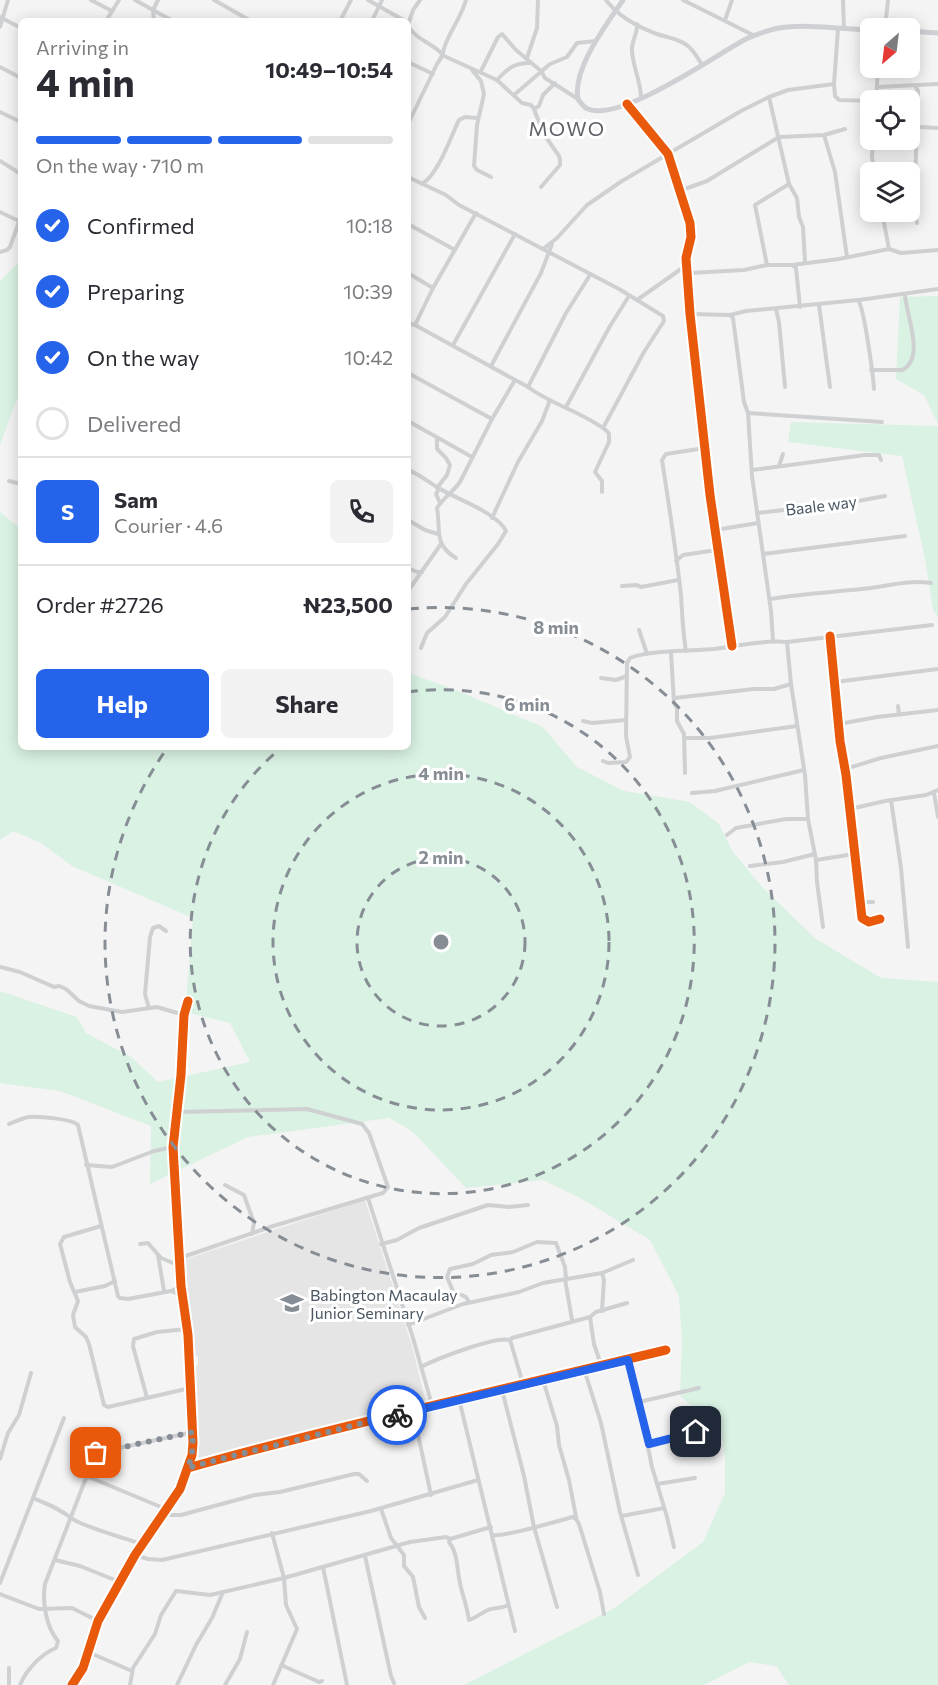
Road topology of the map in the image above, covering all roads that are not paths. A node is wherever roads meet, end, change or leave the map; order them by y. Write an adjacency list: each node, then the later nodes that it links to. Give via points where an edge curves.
1 (8, 0): 23 (street)
2 (91, 0): 21 (street)
3 (119, 0): 21 (street)
4 (135, 0): 20 (street)
5 (158, 0): 20 (street)
6 (214, 0): 27 (street)
7 (351, 0): 28 (street)
8 (368, 0): 19 (street)
9 (382, 0): 19 (street)
10 (420, 0): 31 (street)
11 (466, 0): 44 (street, via 445,44)
12 (538, 0): 45 (street, via 537,27)
13 (606, 0): 22 (street)
14 (623, 0): 22 (street)
15 (684, 0): 33 (street)
16 (732, 0): 33 (street)
17 (843, 0): 37 (street)
18 (888, 0): 32 (street)
19 (379, 6): 29 (street); 30 (street)
20 (153, 10): 25 (street); 26 (street)
21 (112, 11): 24 (street)
22 (614, 12): 34 (street); 43 (street)
23 (2, 17): 35 (street); 36 (street)
24 (108, 18)
25 (154, 18)
26 (168, 18)
27 (246, 18)
28 (342, 18)
29 (373, 18)
30 (400, 18)
31 (410, 18)
32 (886, 18)
33 (725, 20): 42 (street)
34 (637, 24): 48 (street, via 678,39); 67 (street, via 632,53 641,84)
35 (18, 26)
36 (0, 27)
37 (841, 29): 39 (street); 42 (street, via 783,28); 58 (street)
38 (411, 30): 44 (street)
39 (860, 30)
40 (920, 32): 41 (street)
41 (938, 33)
42 (753, 36): 48 (street)
43 (596, 41): 52 (street, via 577,43 567,57); 66 (street, via 577,83)
44 (444, 56): 50 (street); 53 (street)
45 (527, 58): 47 (street); 51 (street, via 505,36 499,35)
46 (411, 63): 53 (street)
47 (531, 63): 52 (street); 56 (street, via 514,64)
48 (702, 65): 67 (street)
49 (0, 67): 54 (street)
50 (471, 68): 51 (street); 73 (street, via 483,87)
51 (481, 71): 56 (street)
52 (541, 71): 57 (street); 64 (street)
53 (433, 74): 72 (street)
54 (18, 76)
55 (877, 78): 61 (street)
56 (497, 80): 64 (street)
57 (555, 83): 66 (street); 70 (street)
58 (834, 84): 65 (street, via 798,88); 68 (street, via 839,100)
59 (938, 84): 60 (street)
60 (915, 85): 61 (street); 63 (street)
61 (877, 87): 62 (street)
62 (877, 90)
63 (918, 90)
64 (514, 95): 70 (street)
65 (769, 97): 79 (street); 81 (street)
66 (578, 99): 69 (street, via 595,110)
67 (640, 99): 69 (street)
68 (860, 101)
69 (627, 104): 81 (street)
70 (534, 109): 90 (street, via 560,160)
71 (0, 112): 74 (street)
72 (411, 118)
73 (478, 118): 84 (street, via 474,166); 86 (street, via 459,120)
74 (18, 121)
75 (920, 127): 76 (street)
76 (938, 128)
77 (845, 129): 78 (street)
78 (824, 135): 79 (street); 107 (street, via 835,172)
79 (779, 137): 88 (street); 91 (street, via 712,179)
80 (917, 150): 96 (street)
81 (668, 154): 91 (street); 100 (street, via 587,205)
82 (0, 161): 83 (street)
83 (18, 172)
84 (491, 177)
85 (411, 178): 87 (street)
86 (428, 180): 87 (street); 89 (street)
87 (422, 184): 89 (street)
88 (789, 184): 108 (street, via 797,198 803,227); 109 (street, via 755,205)
89 (428, 188): 93 (street)
90 (541, 188)
91 (679, 191): 111 (street, via 691,230)
92 (0, 212): 94 (street)
93 (476, 213): 99 (street); 101 (street)
94 (18, 218)
95 (884, 222): 103 (street)
96 (917, 223)
97 (18, 225): 105 (street, via 10,247)
98 (411, 226): 101 (street)
99 (515, 234): 102 (street); 127 (street)
100 (553, 242): 102 (street); 106 (street)
101 (455, 249): 114 (street)
102 (543, 249): 106 (street)
103 (889, 249): 104 (street, via 901,253); 107 (street)
104 (938, 250)
105 (0, 252)
106 (548, 252): 113 (street); 128 (street, via 541,273)
107 (848, 257): 108 (street)
108 (803, 262): 110 (street)
109 (767, 265): 110 (street); 111 (street, via 744,270)
110 (794, 267): 121 (street)
111 (686, 271): 118 (street, via 681,269); 123 (street)
112 (411, 275): 114 (street)
113 (590, 275): 117 (street); 132 (street)
114 (433, 288): 126 (street)
115 (938, 289): 116 (street)
116 (905, 295): 119 (street); 129 (street, via 913,356 902,370)
117 (629, 296): 118 (street); 137 (street)
118 (637, 300): 142 (street, via 661,314 664,321)
119 (858, 300): 120 (street); 129 (street)
120 (819, 305): 121 (street); 134 (street)
121 (800, 307): 122 (street)
122 (776, 309): 124 (street); 133 (street)
123 (690, 314): 124 (street); 144 (street)
124 (733, 316): 138 (street)
125 (411, 324): 126 (street)
126 (415, 325): 127 (street)
127 (453, 345): 128 (street)
128 (491, 366): 131 (street)
129 (871, 370): 135 (street)
130 (411, 375): 139 (street)
131 (515, 380): 132 (street); 139 (street)
132 (528, 387): 136 (street)
133 (785, 387)
134 (830, 387)
135 (874, 389)
136 (550, 400): 137 (street); 159 (street)
137 (566, 407): 142 (street)
138 (748, 413): 140 (street); 149 (street)
139 (492, 419): 146 (street)
140 (882, 422)
141 (411, 423): 143 (street)
142 (603, 428): 154 (street, via 610,438 595,472 602,481)
143 (437, 437): 146 (street); 153 (street, via 437,449 450,465)
144 (705, 448): 162 (street); 167 (street, via 666,454 662,460)
145 (783, 453): 148 (street)
146 (472, 457): 155 (street, via 460,482)
147 (881, 460): 148 (street, via 879,455 865,455)
148 (779, 466): 149 (street)
149 (752, 470): 158 (street)
150 (411, 472): 153 (street)
151 (9, 481): 152 (street)
152 (18, 483)
153 (438, 488): 155 (street); 157 (street)
154 (602, 492)
155 (448, 493): 157 (street); 159 (street)
156 (885, 496): 158 (street, Baale way)
157 (440, 503): 163 (street)
158 (757, 513): 161 (street)
159 (492, 518): 185 (street, via 503,526 505,533 445,617 427,633)
160 (411, 522): 163 (street)
161 (758, 523): 162 (street); 168 (street)
162 (715, 530): 166 (street)
163 (437, 532): 165 (street)
164 (905, 536): 168 (street)
165 (441, 544): 170 (street); 173 (street)
166 (717, 550): 169 (street); 184 (street)
167 (675, 551): 169 (street); 171 (street)
168 (764, 554): 178 (street)
169 (683, 555): 171 (street)
170 (456, 558)
171 (675, 562): 174 (street)
172 (411, 569): 173 (street)
173 (423, 572): 177 (street)
174 (678, 580): 176 (street, via 645,587); 186 (street)
175 (931, 583): 178 (street, via 903,582)
176 (622, 586)
177 (411, 587)
178 (770, 599): 182 (street)
179 (932, 625): 181 (street)
180 (639, 630): 188 (street)
181 (830, 636): 183 (street); 192 (street)
182 (773, 641): 183 (street); 184 (street)
183 (787, 642): 193 (street)
184 (732, 646): 186 (street)
185 (421, 648)
186 (686, 651): 187 (street)
187 (671, 653): 188 (street); 194 (street)
188 (647, 654): 190 (street, via 629,659)
189 (938, 669): 192 (street)
190 (627, 676): 191 (street, via 616,680); 198 (street)
191 (601, 678)
192 (835, 682): 200 (street)
193 (791, 684): 194 (street); 201 (street)
194 (674, 698): 202 (street)
195 (898, 706): 197 (street)
196 (938, 710): 197 (street)
197 (898, 714): 200 (street)
198 (626, 720): 199 (street); 204 (street, via 629,760)
199 (583, 721)
200 (839, 724): 205 (street)
201 (797, 726): 202 (street); 206 (street)
202 (684, 738): 207 (street)
203 (938, 747): 205 (street)
204 (603, 761)
205 (845, 769): 211 (street)
206 (804, 770): 209 (street); 213 (street)
207 (686, 773)
208 (936, 792): 210 (street); 212 (street)
209 (692, 793)
210 (891, 800): 211 (street); 224 (street, via 902,868)
211 (850, 809): 216 (street)
212 (938, 817)
213 (808, 819): 214 (street, via 736,828); 215 (street)
214 (727, 835)
215 (815, 854): 217 (street); 218 (street)
216 (854, 854): 217 (street); 219 (street)
217 (816, 860): 222 (street)
218 (750, 866)
219 (861, 902): 220 (street); 221 (street, via 864,920)
220 (873, 902)
221 (880, 919)
222 (823, 927)
223 (166, 931): 227 (street, via 159,926 153,928 150,936 145,994)
224 (908, 947)
225 (0, 967): 227 (street, via 66,989 85,1005 122,1012)
226 (188, 1000): 228 (street)
227 (149, 1008): 228 (street)
228 (184, 1015): 229 (street)
229 (177, 1112): 231 (street); 234 (street, via 307,1109 362,1124 388,1183 386,1191)
230 (9, 1124): 232 (street, via 29,1117 76,1122)
231 (173, 1147): 232 (street, via 112,1167); 241 (street)
232 (86, 1165): 236 (street)
233 (225, 1185): 237 (street, via 244,1196 254,1223)
234 (368, 1197): 237 (street); 239 (street)
235 (528, 1205): 239 (street, via 488,1205)
236 (101, 1226): 246 (street); 250 (street, via 61,1240)
237 (252, 1234): 241 (street)
238 (140, 1244): 240 (street, via 148,1243)
239 (381, 1244): 257 (street)
240 (158, 1254): 243 (street); 249 (street)
241 (180, 1258): 243 (street)
242 (633, 1260): 244 (street)
243 (181, 1267): 247 (street)
244 (602, 1273): 245 (street); 254 (street)
245 (566, 1279): 252 (street); 252 (street, via 556,1243 537,1242 450,1269 447,1277 453,1291); 256 (street)
246 (115, 1281): 249 (street, via 118,1296 123,1299); 250 (street)
247 (182, 1286): 248 (street); 251 (street)
248 (171, 1290): 249 (street); 251 (street)
249 (164, 1291)
250 (75, 1292): 272 (street, via 75,1327 88,1340 104,1405)
251 (183, 1295): 258 (street)
252 (470, 1302): 257 (street)
253 (627, 1304): 254 (street)
254 (602, 1311): 255 (street)
255 (590, 1317): 256 (street); 263 (street)
256 (572, 1320): 259 (street)
257 (408, 1325): 264 (street)
258 (187, 1329): 262 (street); 272 (street, via 134,1339)
259 (510, 1340): 264 (street, via 450,1354); 268 (street)
260 (666, 1350): 261 (street)
261 (628, 1360): 263 (street); 274 (street)
262 (189, 1364): 269 (street)
263 (601, 1365): 265 (street)
264 (421, 1367): 275 (street)
265 (584, 1369): 267 (street); 293 (street)
266 (31, 1373): 282 (street)
267 (543, 1380): 268 (street); 295 (street)
268 (521, 1385): 271 (street)
269 (190, 1388): 272 (street); 279 (street)
270 (699, 1388): 274 (street)
271 (502, 1390): 273 (street); 297 (street)
272 (147, 1399)
273 (459, 1400): 275 (street); 285 (street)
274 (639, 1402): 280 (street)
275 (432, 1405): 276 (street)
276 (413, 1412): 283 (street, via 354,1423); 288 (street)
277 (64, 1419): 289 (street)
278 (711, 1428): 280 (street)
279 (193, 1432): 281 (street); 283 (street)
280 (649, 1444): 287 (street)
281 (96, 1453)
282 (0, 1459)
283 (188, 1468): 292 (street)
284 (695, 1478): 287 (street)
285 (478, 1480): 288 (street); 296 (street)
286 (367, 1481): 292 (street, via 354,1474 181,1515)
287 (657, 1484): 290 (street)
288 (431, 1495): 291 (street)
289 (33, 1498): 294 (street); 311 (street)
290 (664, 1508): 293 (street); 303 (street)
291 (381, 1509): 298 (street); 302 (street)
292 (166, 1512): 294 (street, via 89,1477); 301 (street)
293 (622, 1516): 308 (street)
294 (71, 1518): 301 (street); 306 (street)
295 (576, 1519): 297 (street); 317 (street)
296 (491, 1527): 299 (street); 300 (street)
297 (534, 1527): 299 (street); 315 (street)
298 (272, 1533): 304 (street, via 162,1560); 309 (street)
299 (493, 1534): 314 (street)
300 (450, 1539): 302 (street, via 446,1536); 314 (street, via 469,1620)
301 (142, 1544): 304 (street)
302 (398, 1547): 305 (street); 318 (street, via 415,1583)
303 (674, 1547)
304 (135, 1555): 310 (street)
305 (365, 1556): 307 (street); 327 (street)
306 (55, 1560): 310 (street); 316 (street, via 45,1584)
307 (323, 1567): 309 (street); 335 (street)
308 (638, 1575)
309 (284, 1578): 312 (street); 323 (street, via 286,1605 297,1629)
310 (120, 1582): 319 (street)
311 (0, 1583)
312 (223, 1591): 325 (street, via 205,1595 176,1591); 332 (street)
313 (0, 1594): 316 (street)
314 (508, 1605): 320 (street)
315 (557, 1606)
316 (46, 1608): 319 (street, via 72,1608); 329 (street, via 50,1630 58,1641 56,1647 26,1671)
317 (603, 1614)
318 (425, 1618)
319 (98, 1621): 322 (street)
320 (515, 1631)
321 (247, 1632): 333 (street, via 240,1659)
322 (88, 1652): 325 (street); 330 (street)
323 (281, 1665): 326 (street); 334 (street)
324 (9, 1668): 328 (street)
325 (132, 1671): 331 (street)
326 (322, 1681)
327 (394, 1683)
328 (9, 1685)
329 (20, 1685)
330 (72, 1685)
331 (130, 1685)
332 (177, 1685)
333 (225, 1685)
334 (273, 1685)
335 (347, 1685)

